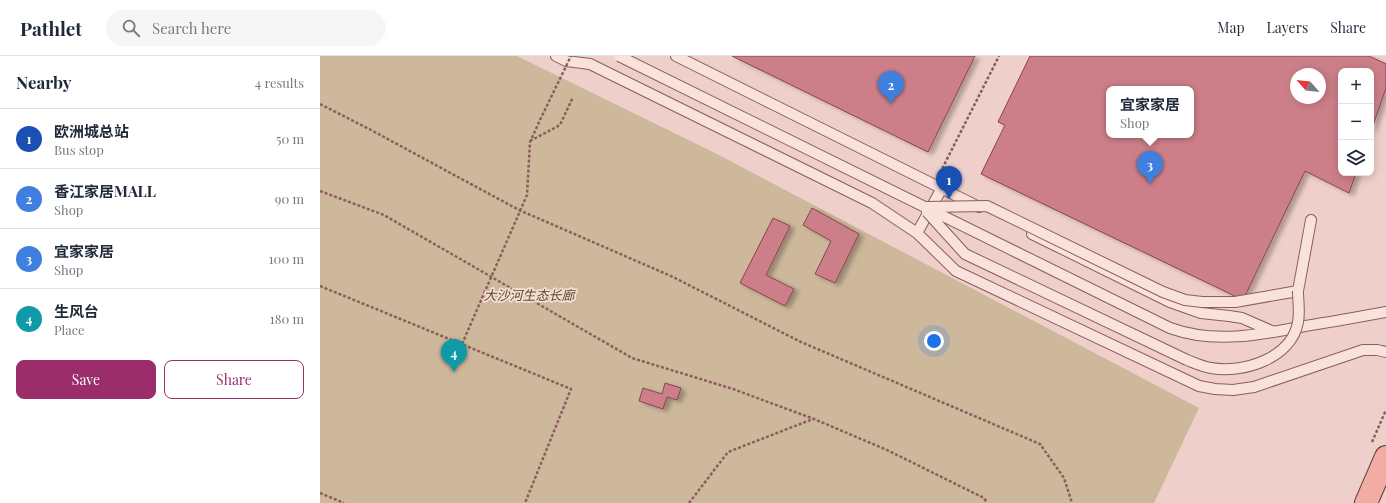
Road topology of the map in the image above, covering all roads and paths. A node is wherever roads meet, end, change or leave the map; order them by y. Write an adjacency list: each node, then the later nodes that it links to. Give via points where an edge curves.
1 (556, 56): 14 (lane, via 566,61 590,64 611,74 872,203)
2 (571, 56): 8 (path, bridge)
3 (619, 56): 11 (lane, bridge)
4 (676, 56): 9 (lane)
5 (999, 56): 9 (path)
6 (573, 97): 8 (path, via 560,125)
7 (320, 104): 12 (path)
8 (530, 142): 12 (path, via 526,195)
9 (938, 186): 14 (lane); 19 (lane, via 1170,302 1201,313 1242,318)
10 (320, 191): 15 (path, via 384,216)
11 (923, 207): 17 (lane, bridge, via 987,206 1163,292 1185,300 1235,302); 17 (lane, bridge, via 965,254 1187,360 1210,368 1232,369 1255,364 1281,350 1294,335 1299,322); 19 (lane, bridge, via 1184,334 1219,338)
12 (519, 210): 15 (path); 29 (path, via 671,276 801,342 1040,444 1064,478)
13 (1311, 220): 17 (lane)
14 (917, 233): 21 (lane, via 956,271 1199,386 1234,390 1254,387 1363,350)
15 (491, 278): 20 (path); 22 (path, via 632,358 732,388)
16 (320, 286): 20 (path)
17 (1298, 291)
18 (1386, 312): 19 (lane)
19 (1274, 332)
20 (462, 344): 26 (path, via 570,389)
21 (1386, 352)
22 (814, 419): 27 (path, via 728,452); 28 (path, via 887,450 984,498)
23 (1386, 457): 30 (main road)
24 (320, 493): 25 (path)
25 (344, 503)
26 (525, 503)
27 (689, 503)
28 (987, 503)
29 (1072, 503)
30 (1366, 503)

